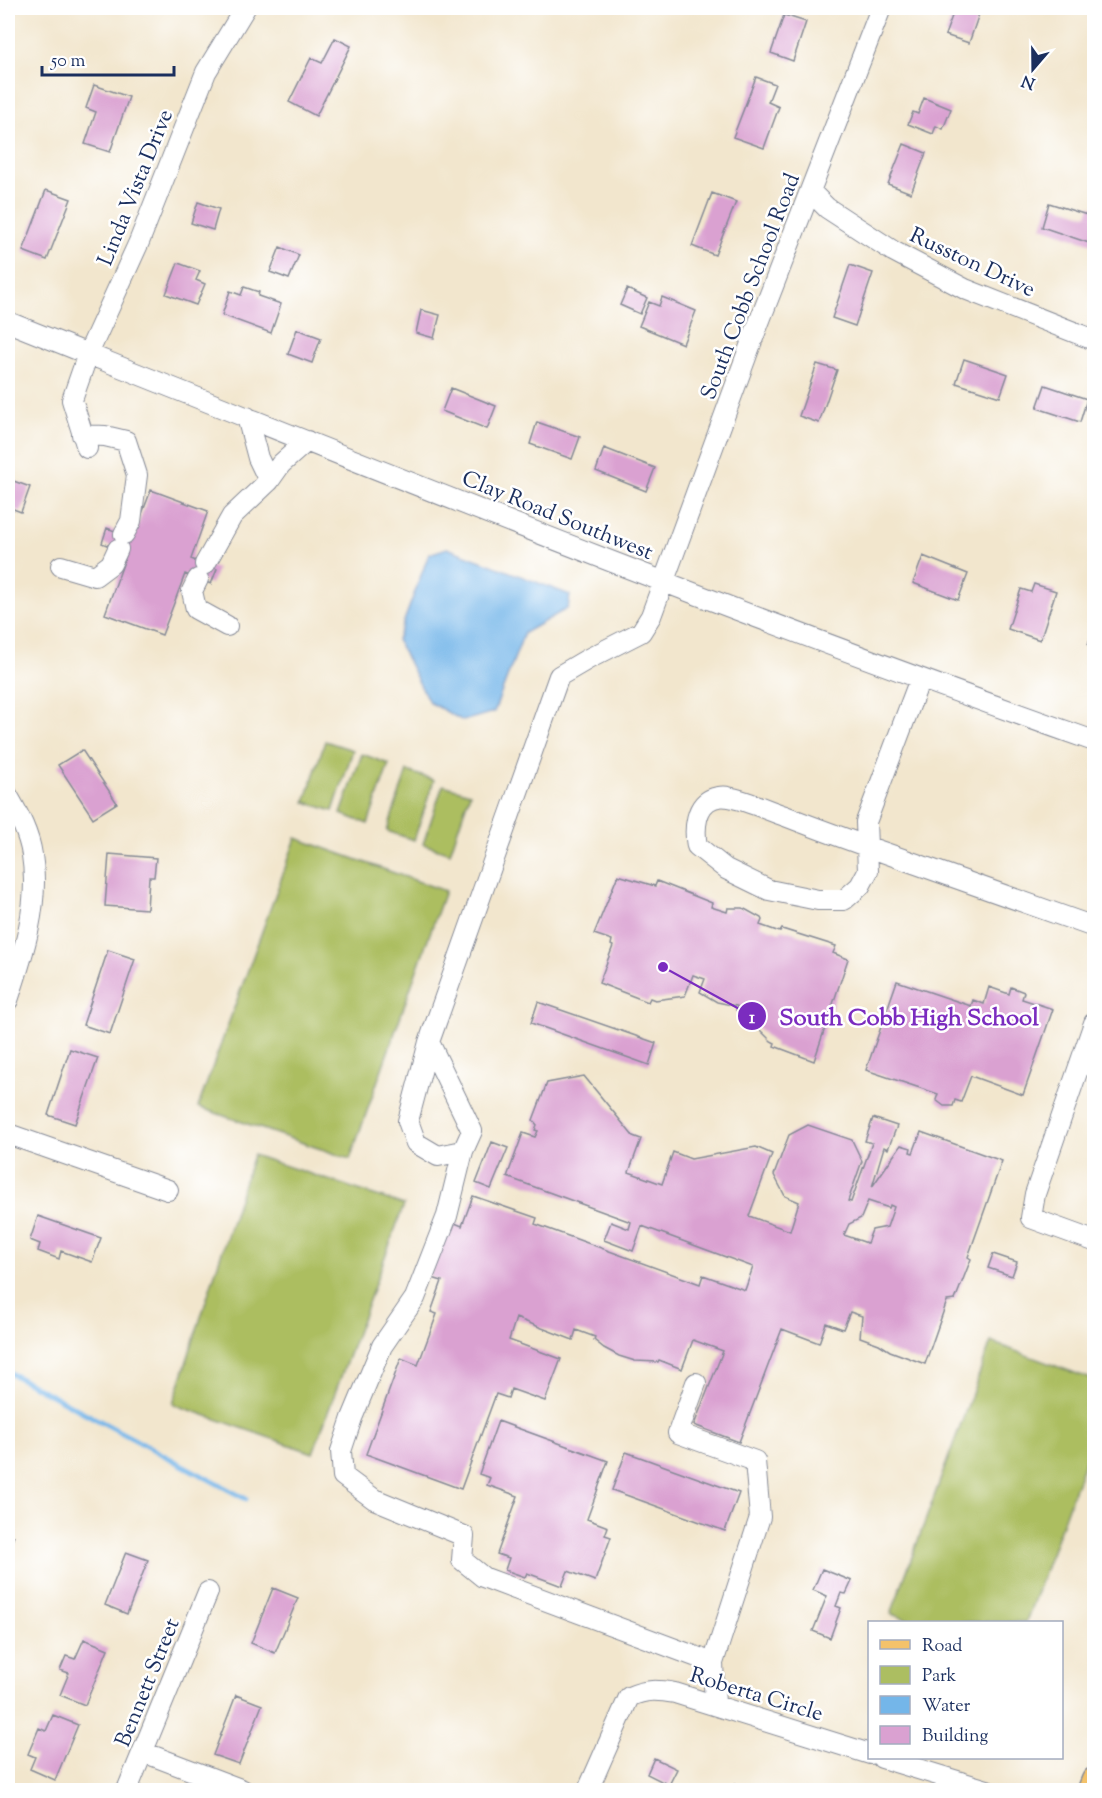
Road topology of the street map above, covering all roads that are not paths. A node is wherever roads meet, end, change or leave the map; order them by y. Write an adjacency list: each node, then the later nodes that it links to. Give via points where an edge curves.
1 (245, 8): 6 (street, Linda Vista Drive, via 206,72 140,242)
2 (881, 8): 3 (street, South Cobb School Road)
3 (810, 192): 5 (street, Russton Drive, via 827,208 893,251 965,289); 11 (street, South Cobb School Road)
4 (8, 322): 6 (street, Clay Road Southwest)
5 (1095, 340)
6 (88, 354): 7 (street, Clay Road Southwest); 10 (street, Linda Vista Drive, via 72,400 84,441 105,436 126,441 137,476 131,521 111,564 95,576)
7 (247, 417): 8 (street, Clay Road Southwest); 9 (street)
8 (307, 441): 9 (street, via 281,464); 11 (street, Clay Road Southwest)
9 (269, 481): 12 (street, via 232,516 192,591 196,609)
10 (61, 566)
11 (663, 581): 13 (street, Clay Road Southwest); 20 (street, South Cobb School Road, via 641,632 559,676)
12 (227, 627)
13 (920, 679): 14 (street, Clay Road Southwest); 16 (street, via 866,822)
14 (1095, 741)
15 (8, 796): 18 (street, via 26,831 34,878 28,930)
16 (867, 847): 16 (street, via 726,796 713,798 702,806 694,829 697,846 726,869 769,890 818,900 844,900 860,886 868,871); 17 (street)
17 (1095, 927)
18 (8, 1000)
19 (1095, 1023): 24 (street, via 1030,1218)
20 (429, 1042): 22 (street, via 472,1131); 22 (street, South Cobb School Road, via 408,1121 416,1143 438,1156)
21 (8, 1134): 23 (street)
22 (463, 1150): 27 (street, via 447,1216 415,1298 382,1346 352,1418 341,1451 343,1476 374,1499 464,1536 462,1560 483,1577)
23 (168, 1190)
24 (1085, 1238)
25 (696, 1383): 27 (street, via 678,1433 755,1461 760,1517)
26 (208, 1592): 29 (street, Bennett Street)
27 (713, 1663): 28 (street)
28 (715, 1705): 30 (street, Roberta Circle); 35 (street, Roberta Circle, via 654,1690 629,1697)
29 (144, 1752): 33 (street, Bennett Street); 34 (street)
30 (868, 1753)
31 (885, 1759): 36 (street)
32 (1095, 1780): 37 (main road)
33 (127, 1791)
34 (243, 1791)
35 (588, 1791)
36 (987, 1791)
37 (1090, 1791)

